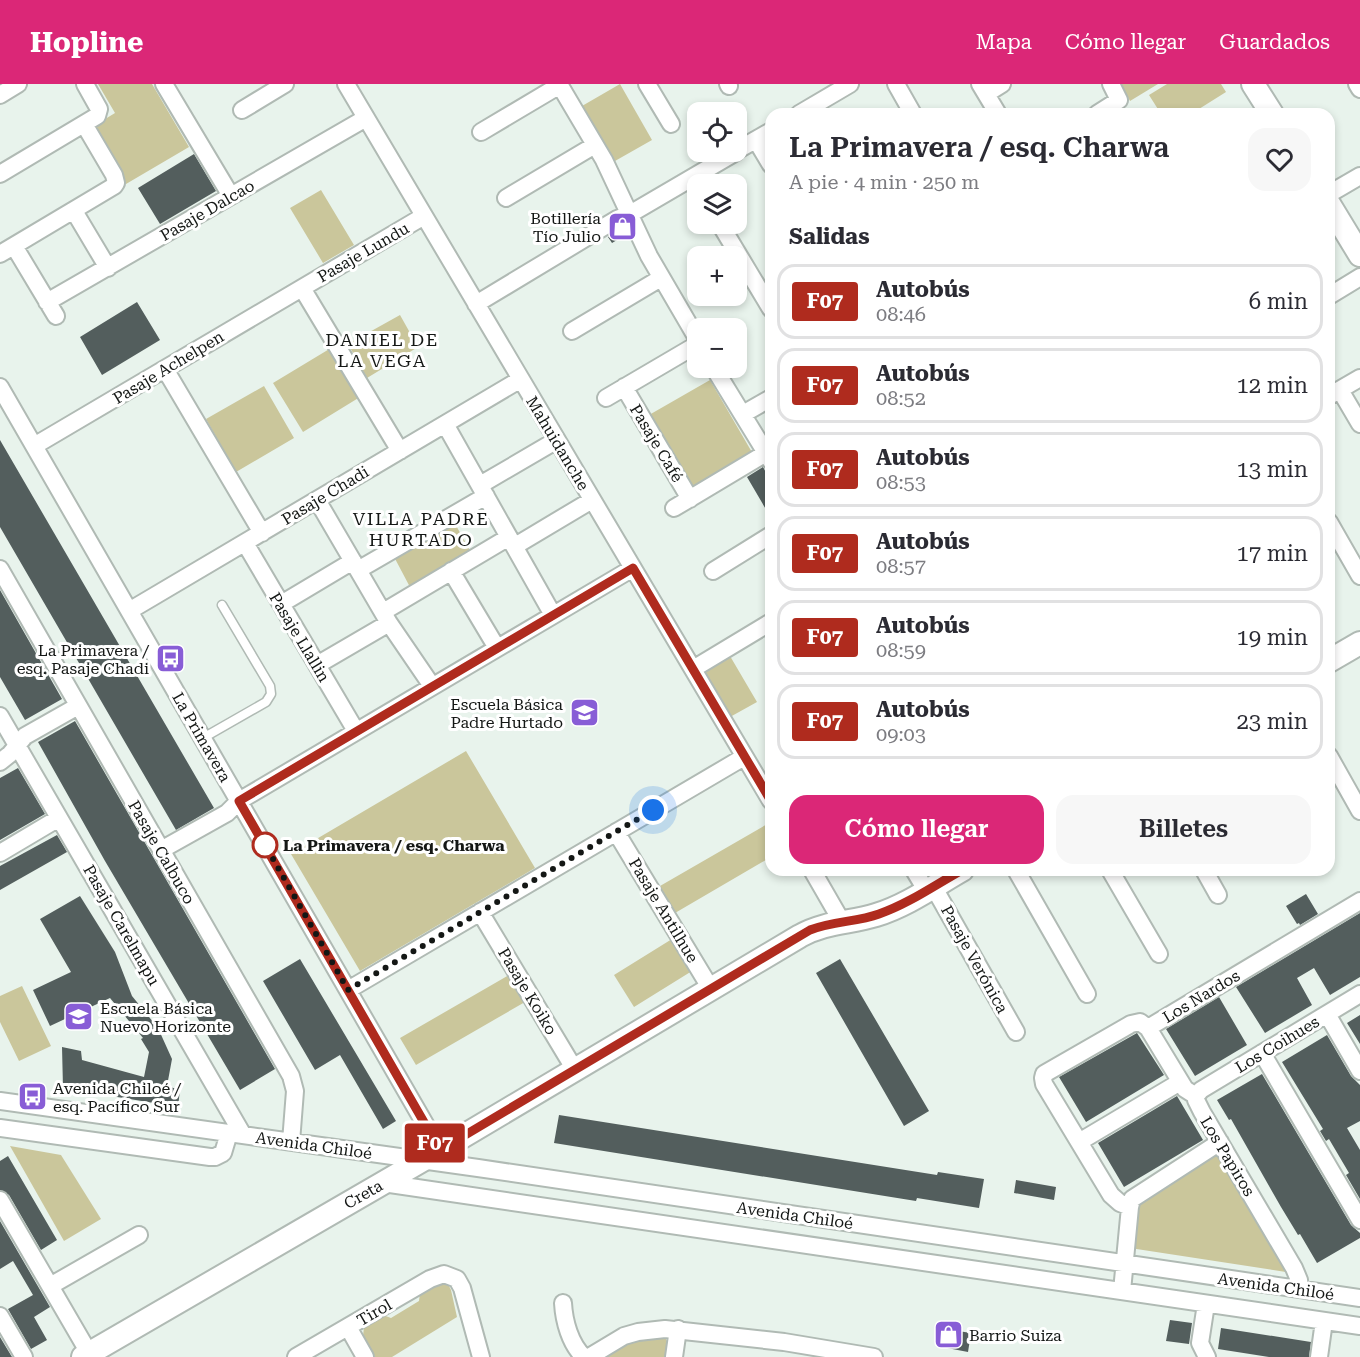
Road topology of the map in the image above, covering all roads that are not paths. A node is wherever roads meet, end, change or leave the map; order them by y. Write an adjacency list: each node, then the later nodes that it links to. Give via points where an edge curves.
1 (85, 84): 22 (street, via 99,114)
2 (164, 84): 33 (street)
3 (285, 84): 20 (street)
4 (346, 84): 21 (street, Mahuidanche)
5 (647, 84): 23 (street)
6 (850, 84): 15 (street)
7 (896, 84): 16 (street)
8 (1002, 84): 13 (street)
9 (1111, 84): 18 (street, via 1119,100)
10 (1252, 84): 19 (street)
11 (1357, 84): 14 (street)
12 (559, 85): 24 (street); 26 (street)
13 (983, 89): 17 (street)
14 (1360, 89)
15 (824, 108)
16 (910, 108)
17 (994, 108)
18 (1106, 108)
19 (1268, 108)
20 (242, 110)
21 (366, 118): 33 (street, Pasaje Dalcao); 39 (street, Mahuidanche)
22 (84, 124): 29 (street); 36 (street, via 116,183)
23 (671, 124)
24 (481, 132)
25 (764, 135): 27 (street)
26 (595, 145): 34 (street); 38 (street)
27 (747, 145)
28 (721, 162): 30 (street)
29 (0, 174)
30 (705, 174)
31 (1360, 176): 35 (street)
32 (687, 185): 38 (street)
33 (231, 196): 43 (street, Pasaje Dalcao)
34 (506, 198)
35 (1335, 198)
36 (74, 211): 41 (street); 43 (street)
37 (1335, 213): 42 (street)
38 (630, 214): 45 (street); 49 (street)
39 (424, 216): 46 (street, Pasaje Lundu); 49 (street, Mahuidanche)
40 (726, 234): 48 (street)
41 (7, 250): 43 (street, Pasaje Dalcao, via 52,309)
42 (1360, 255)
43 (108, 268)
44 (1360, 277): 47 (street)
45 (661, 278): 50 (street); 51 (street)
46 (302, 288): 53 (street, Pasaje Achelpen); 68 (street)
47 (1335, 292)
48 (765, 299)
49 (476, 304): 56 (street, Mahuidanche)
50 (687, 323)
51 (572, 331)
52 (687, 349): 58 (street)
53 (165, 369): 66 (street, Pasaje Achelpen); 76 (street)
54 (720, 378): 62 (street)
55 (1360, 378): 59 (street)
56 (521, 379): 63 (street, Pasaje Chadi); 65 (street, Mahuidanche)
57 (0, 387): 66 (street, La Primavera)
58 (624, 387): 60 (street); 71 (street, Pasaje Café)
59 (1335, 393): 64 (street)
60 (606, 398)
61 (765, 401): 62 (street)
62 (743, 414): 67 (street)
63 (445, 424): 68 (street, Pasaje Chadi); 70 (street)
64 (1360, 424)
65 (557, 440): 70 (street); 73 (street, Mahuidanche)
66 (34, 446): 88 (street, La Primavera)
67 (765, 450)
68 (400, 451): 72 (street, Pasaje Chadi)
69 (765, 459): 71 (street)
70 (483, 491): 78 (street); 80 (street)
71 (690, 499): 74 (street)
72 (317, 500): 76 (street, Pasaje Chadi); 80 (street)
73 (592, 500): 78 (street); 81 (street, Mahuidanche)
74 (674, 508)
75 (1335, 532): 85 (street)
76 (262, 533): 79 (street, Pasaje Chadi)
77 (765, 539): 84 (street)
78 (512, 542): 83 (street); 89 (street)
79 (245, 543): 87 (street, Pasaje Llallin); 88 (street, Pasaje Chadi)
80 (355, 566): 87 (street); 90 (street)
81 (633, 568): 89 (street); 96 (street, Mahuidanche)
82 (0, 569): 98 (street, Pasaje Calbuco)
83 (451, 571): 90 (street); 93 (street)
84 (713, 571)
85 (1360, 576)
86 (222, 604): 101 (lane, via 272,694 266,702)
87 (281, 604): 95 (street, Pasaje Llallin)
88 (129, 611): 101 (street, La Primavera)
89 (554, 615): 93 (street)
90 (386, 617): 95 (street); 97 (street)
91 (765, 626): 96 (street)
92 (1359, 647): 94 (street)
93 (497, 648): 97 (street)
94 (1335, 658)
95 (317, 665): 100 (street, Pasaje Llallin)
96 (693, 669): 103 (street, Mahuidanche)
97 (432, 686): 100 (street)
98 (78, 706): 102 (street); 111 (street, Pasaje Calbuco)
99 (0, 716): 102 (street, Pasaje Carelmapu)
100 (356, 731): 107 (street)
101 (203, 738): 107 (street, La Primavera)
102 (17, 744): 104 (street); 109 (street, Pasaje Carelmapu)
103 (744, 756): 106 (street, Mahuidanche); 110 (street)
104 (0, 762)
105 (1335, 767): 108 (street)
106 (765, 791)
107 (239, 801): 111 (street, via 227,813); 126 (street, La Primavera)
108 (1360, 811)
109 (59, 818): 112 (street); 139 (street, Pasaje Carelmapu)
110 (616, 832): 122 (street); 125 (street, Pasaje Antilhue)
111 (161, 850): 140 (street, Pasaje Calbuco, via 291,1076 295,1091)
112 (0, 853)
113 (815, 876): 123 (street)
114 (919, 876): 119 (street, Pasaje Verónica)
115 (951, 876): 119 (street, Creta)
116 (1019, 876): 127 (street)
117 (1114, 876): 124 (street)
118 (1207, 876): 120 (street)
119 (930, 888): 123 (street, Creta, via 878,915); 131 (street, Pasaje Verónica)
120 (1218, 895)
121 (1360, 901): 130 (street, Los Nardos)
122 (480, 912): 126 (street); 133 (street, Pasaje Koiko)
123 (842, 922): 125 (street, Creta, via 810,930)
124 (1159, 954)
125 (711, 989): 133 (street, Creta)
126 (348, 990): 143 (street, La Primavera)
127 (1087, 994)
128 (1360, 994): 129 (street, Los Coihues)
129 (1327, 1014): 132 (street, Los Coihues); 134 (street)
130 (1148, 1028): 135 (street, Los Papiros); 141 (street, Los Nardos, via 1140,1022 1131,1024 1042,1078)
131 (1016, 1032)
132 (1262, 1053): 136 (street, Los Coihues); 147 (street)
133 (575, 1070): 143 (street, Creta)
134 (1360, 1071)
135 (1180, 1082): 136 (street, Los Papiros); 141 (street)
136 (1196, 1096): 142 (street, Los Papiros)
137 (0, 1101): 139 (street, Avenida Chiloé)
138 (0, 1128): 139 (street, via 210,1157 223,1153)
139 (236, 1134): 140 (street, Avenida Chiloé)
140 (291, 1142): 143 (street, Avenida Chiloé)
141 (1079, 1142): 146 (street, via 1115,1200)
142 (1220, 1142): 146 (street, via 1135,1195); 151 (street, Los Papiros, via 1294,1268)
143 (431, 1155): 144 (street, Creta); 149 (street, Avenida Chiloé)
144 (383, 1183): 152 (street, Avenida Chiloé); 162 (street, Creta)
145 (0, 1200): 150 (street)
146 (1130, 1207): 149 (street)
147 (1360, 1220)
148 (139, 1235): 150 (street)
149 (1124, 1265): 151 (street, Avenida Chiloé); 152 (street)
150 (50, 1286): 162 (street)
151 (1300, 1289): 153 (street, Avenida Chiloé)
152 (1122, 1291): 155 (street, Avenida Chiloé)
153 (1360, 1298)
154 (563, 1303): 168 (street, via 567,1328)
155 (1206, 1304): 157 (street, Avenida Chiloé); 172 (street, via 1200,1343)
156 (0, 1316): 164 (street)
157 (1324, 1321): 158 (street, Avenida Chiloé); 173 (street)
158 (1360, 1326)
159 (348, 1327): 165 (street, Tirol); 166 (street); 167 (street, Tirol, via 444,1274 460,1283)
160 (678, 1329): 161 (street); 169 (street, via 638,1332); 170 (street)
161 (761, 1349): 163 (street, via 784,1342)
162 (86, 1355)
163 (850, 1355): 171 (street)
164 (24, 1357)
165 (296, 1357)
166 (365, 1357)
167 (481, 1357)
168 (584, 1357)
169 (589, 1357)
170 (674, 1357)
171 (874, 1357)
172 (1207, 1357)
173 (1319, 1357)

